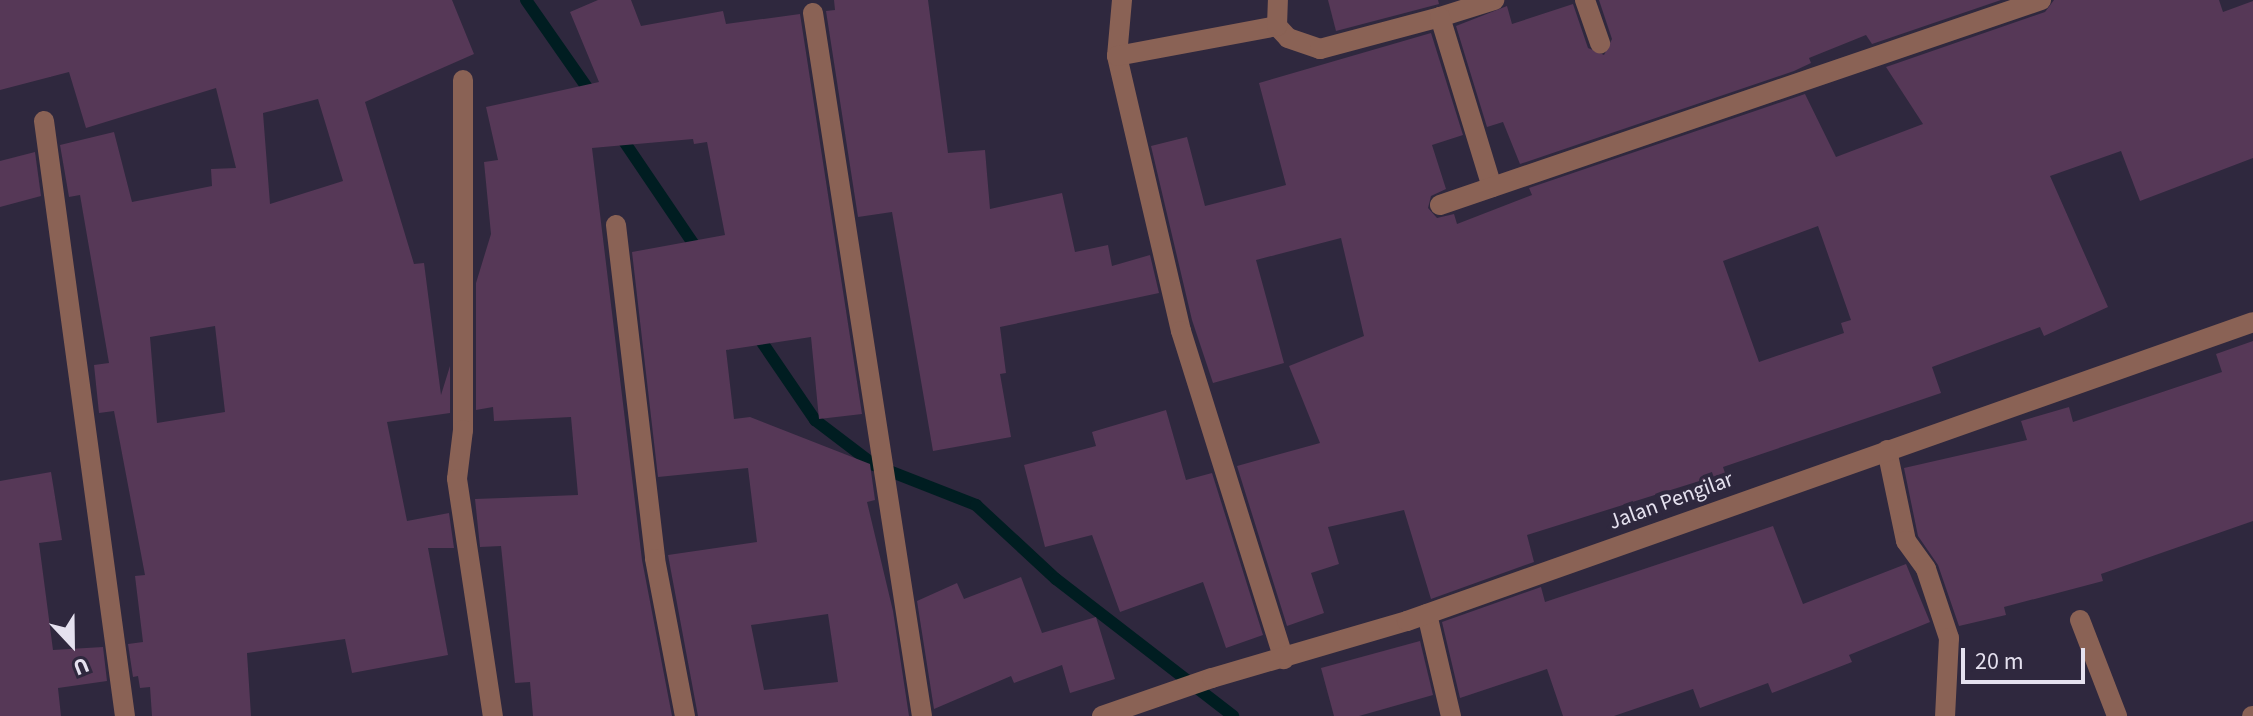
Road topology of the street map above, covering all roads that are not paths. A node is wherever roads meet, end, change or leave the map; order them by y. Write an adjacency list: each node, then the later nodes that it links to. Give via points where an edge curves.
1 (1122, 0): 11 (street)
2 (1278, 0): 9 (street)
3 (1494, 0): 6 (street)
4 (1585, 0): 10 (street)
5 (2041, 0): 14 (street)
6 (1467, 4): 8 (street)
7 (813, 13): 25 (street)
8 (1440, 17): 9 (street, via 1320,49 1288,38); 14 (street)
9 (1277, 26): 11 (street)
10 (1600, 43)
11 (1117, 56): 21 (street, via 1181,331)
12 (463, 80): 23 (street, via 463,430 457,479)
13 (44, 121): 22 (street)
14 (1492, 187): 15 (street)
15 (1440, 205)
16 (616, 225): 24 (street, via 655,559)
17 (2253, 322): 18 (street, Jalan Pengilar)
18 (1887, 450): 19 (street, Jalan Pengilar); 28 (street, via 1906,541 1926,569 1949,638)
19 (1427, 614): 21 (street, Jalan Pengilar); 27 (street)
20 (2080, 620): 29 (street)
21 (1284, 659): 26 (street, Jalan Pengilar)
22 (125, 716)
23 (493, 716)
24 (685, 716)
25 (922, 716)
26 (1102, 716)
27 (1451, 716)
28 (1945, 716)
29 (2117, 716)

